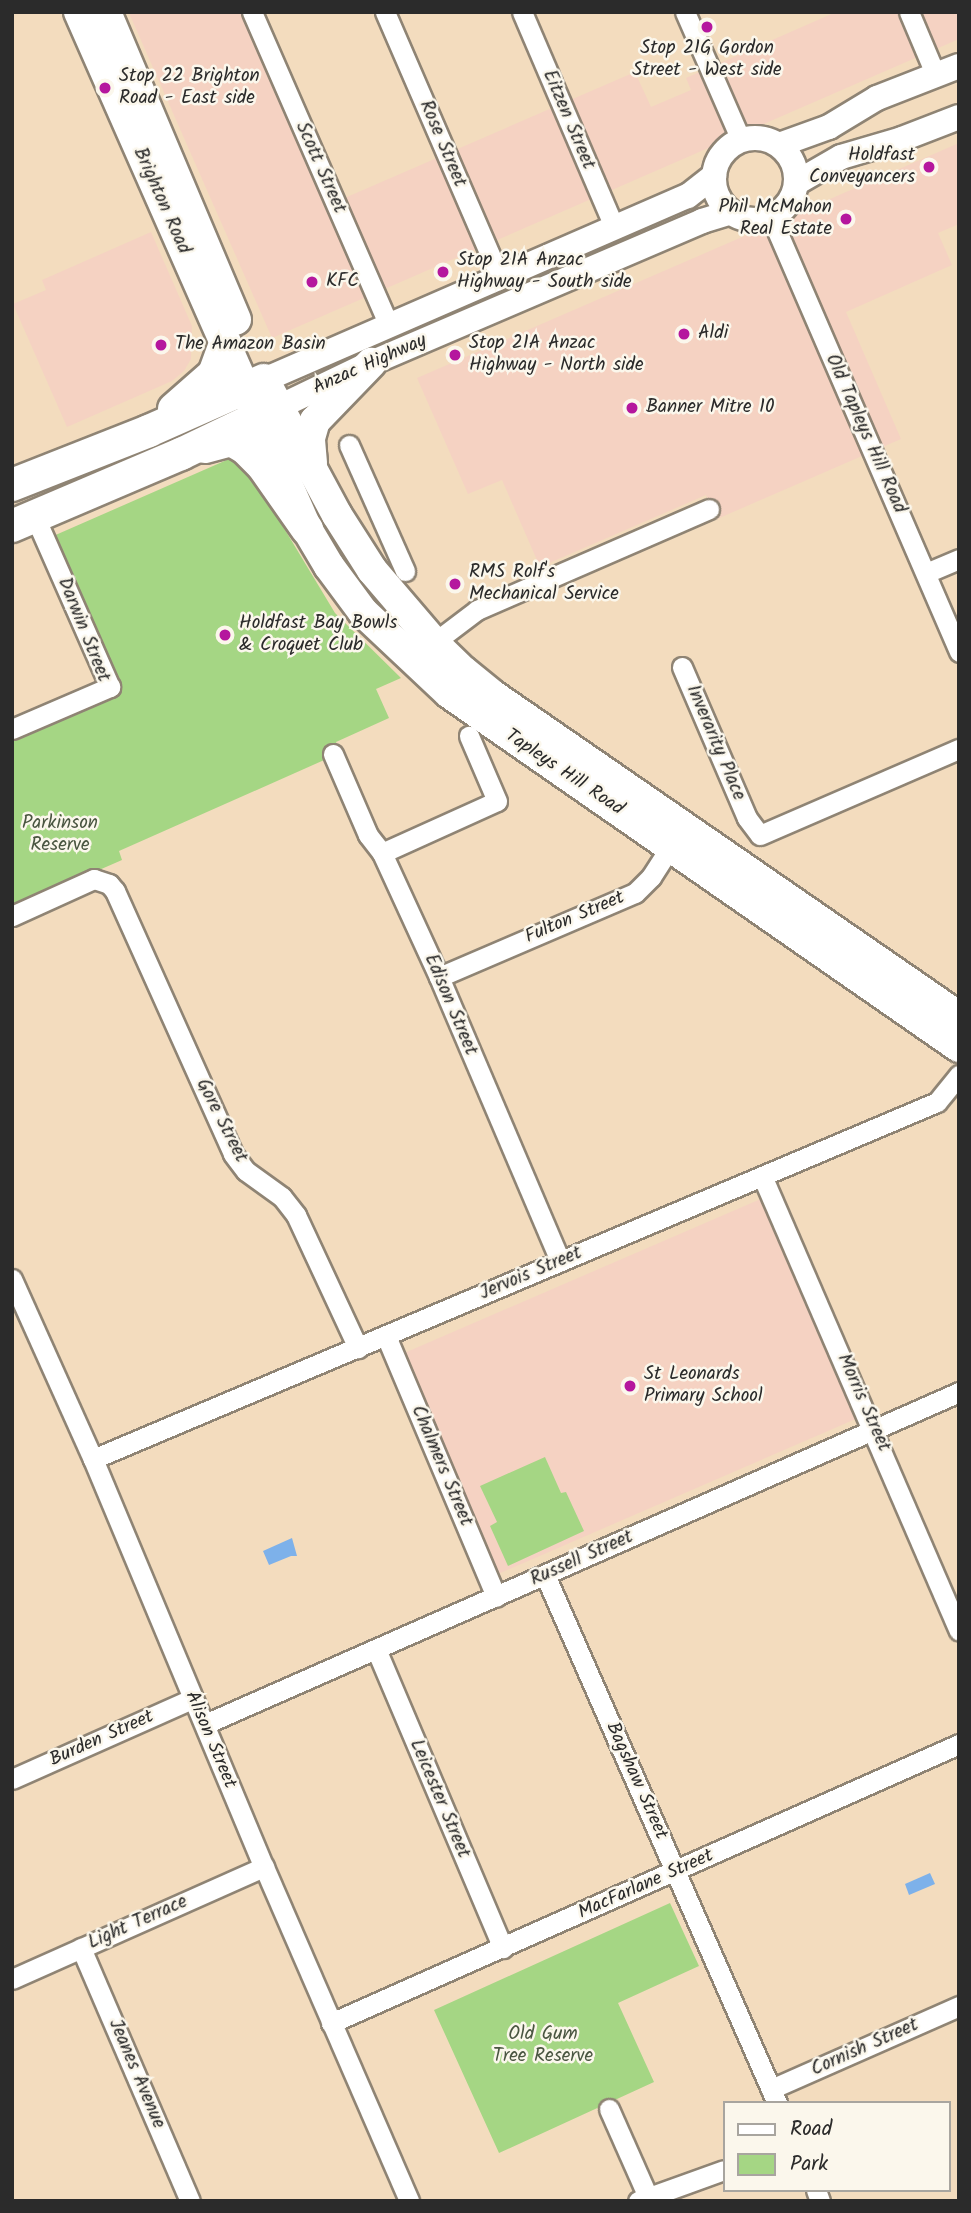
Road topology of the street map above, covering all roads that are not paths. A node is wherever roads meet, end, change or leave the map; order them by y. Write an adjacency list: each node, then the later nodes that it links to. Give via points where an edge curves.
1 (79, 12): 20 (main road, Brighton Road)
2 (106, 12): 22 (main road, Brighton Road)
3 (252, 12): 19 (street, Scott Street)
4 (385, 12): 18 (street, Rose Street)
5 (522, 12): 17 (street, Eitzen Street)
6 (685, 12): 11 (street)
7 (909, 12): 9 (street)
8 (959, 66): 9 (street)
9 (936, 76): 12 (street, via 877,98 829,127)
10 (957, 122): 14 (street, via 841,157)
11 (741, 140): 12 (street, via 767,139); 13 (street, via 722,154)
12 (779, 145): 14 (street, via 793,162)
13 (714, 176): 15 (street, via 716,190); 17 (street, Anzac Highway, via 688,196)
14 (796, 183): 16 (street, via 788,203)
15 (731, 212): 16 (street, via 744,218); 21 (street, Anzac Highway)
16 (771, 217): 35 (street, Old Tapleys Hill Road)
17 (614, 227): 18 (street, Anzac Highway)
18 (499, 276): 19 (street, Anzac Highway)
19 (389, 325): 22 (street, Anzac Highway)
20 (225, 343): 22 (main road, Brighton Road); 23 (highway, via 214,374)
21 (371, 363): 22 (street, Anzac Highway); 26 (main road, via 314,421)
22 (261, 398): 23 (highway, Anzac Highway); 25 (highway, Anzac Highway); 26 (main road, Tapleys Hill Road); 31 (main road, Tapleys Hill Road)
23 (149, 431): 27 (highway, Anzac Highway)
24 (349, 445): 30 (street)
25 (181, 453): 29 (highway, Anzac Highway); 31 (highway, via 231,440 245,447)
26 (312, 463): 32 (main road, Tapleys Hill Road)
27 (12, 485)
28 (709, 509): 37 (street, via 477,610)
29 (24, 521): 39 (street, Darwin Street, via 110,688)
30 (385, 525): 32 (street); 34 (street)
31 (307, 529): 37 (main road, Tapleys Hill Road, via 363,612)
32 (353, 540): 37 (main road, Tapleys Hill Road)
33 (959, 559): 35 (street)
34 (405, 571)
35 (926, 573): 36 (street, Old Tapleys Hill Road)
36 (959, 652)
37 (427, 655): 43 (main road, Tapleys Hill Road, via 449,693)
38 (682, 667): 41 (street, Inverarity Place, via 747,818 760,835)
39 (12, 729)
40 (469, 736): 44 (street, via 497,802)
41 (959, 749)
42 (332, 754): 44 (street, Edison Street, via 368,835)
43 (677, 836): 46 (street, Fulton Street, via 635,893); 47 (main road, Tapleys Hill Road); 48 (main road, Tapleys Hill Road)
44 (382, 853): 46 (street, Edison Street)
45 (12, 916): 54 (street, Gore Street, via 94,879 115,891 233,1154 296,1215)
46 (439, 976): 51 (street, Edison Street)
47 (959, 1017)
48 (959, 1047)
49 (959, 1075): 50 (street, Jervois Street, via 937,1102)
50 (763, 1178): 51 (street, Jervois Street); 56 (street, Morris Street)
51 (560, 1261): 53 (street, Jervois Street)
52 (12, 1279): 57 (street, Alison Street)
53 (386, 1336): 54 (street, Jervois Street); 59 (street, Chalmers Street)
54 (358, 1348): 57 (street, Jervois Street)
55 (959, 1392): 56 (street, Russell Street)
56 (875, 1431): 58 (street, Russell Street); 60 (street, Morris Street)
57 (93, 1459): 62 (street, Alison Street)
58 (545, 1575): 59 (street, Russell Street); 67 (street, Bagshaw Street)
59 (496, 1597): 61 (street, Russell Street)
60 (959, 1630)
61 (376, 1649): 63 (street, Russell Street); 69 (street, Leicester Street)
62 (192, 1699): 63 (street, Alison Street); 65 (street, Burden Street)
63 (205, 1724): 66 (street, Alison Street)
64 (959, 1744): 67 (street, MacFarlane Street)
65 (12, 1779)
66 (264, 1867): 68 (street, Light Terrace); 72 (street, Alison Street)
67 (676, 1872): 69 (street, MacFarlane Street); 73 (street, Bagshaw Street)
68 (81, 1948): 70 (street, Light Terrace); 77 (street, Jeanes Avenue)
69 (503, 1948): 72 (street, MacFarlane Street)
70 (12, 1979)
71 (959, 2006): 73 (street, Cornish Street)
72 (331, 2023): 78 (street, Alison Street)
73 (774, 2096)
74 (609, 2109): 76 (street)
75 (722, 2171): 76 (street)
76 (643, 2199)
77 (190, 2201)
78 (409, 2201)

